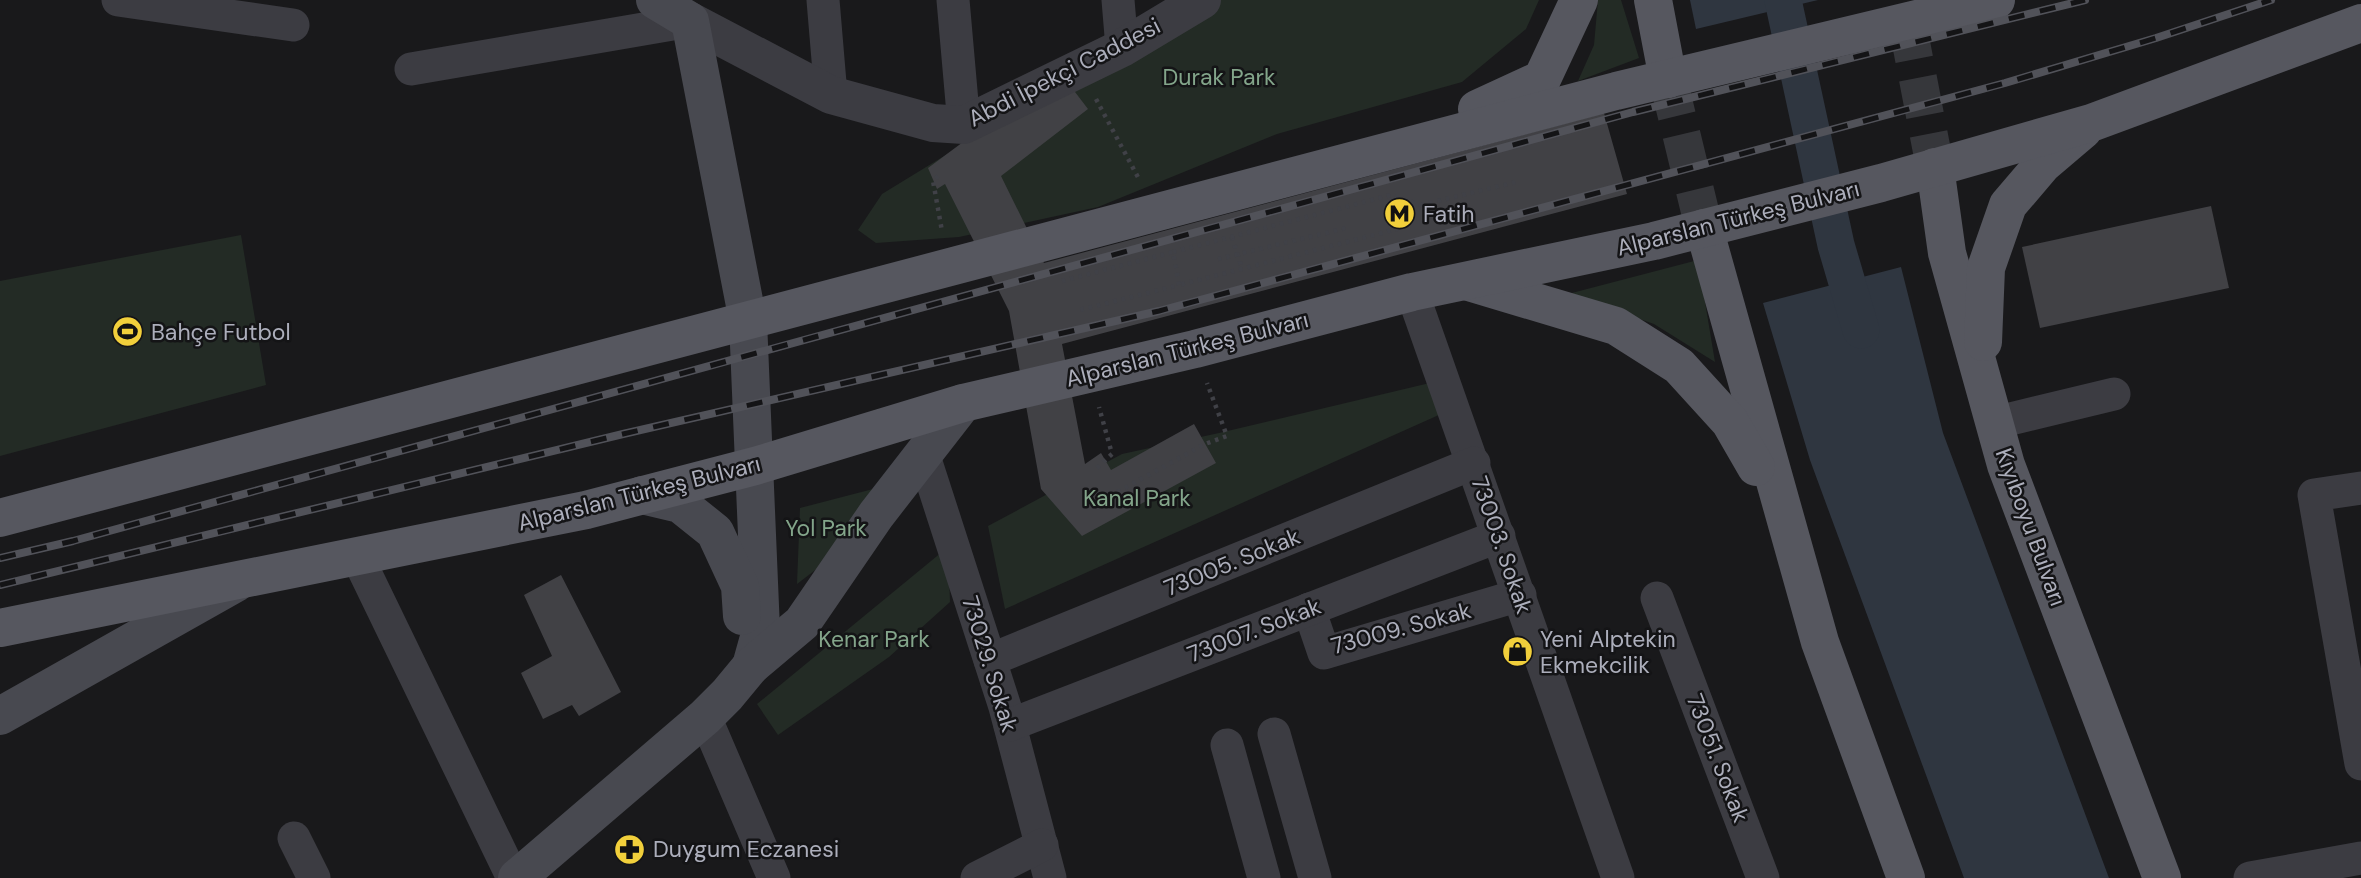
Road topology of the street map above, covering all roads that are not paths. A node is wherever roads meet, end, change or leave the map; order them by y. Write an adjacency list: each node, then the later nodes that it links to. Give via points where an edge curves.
1 (118, 0): 13 (street)
2 (654, 0): 11 (main road, Abdi İpekçi Caddesi)
3 (823, 0): 17 (street)
4 (953, 0): 19 (street)
5 (1118, 0): 14 (street)
6 (1202, 0): 14 (street, Abdi İpekçi Caddesi)
7 (1579, 0): 20 (main road, via 1542,79)
8 (1653, 0): 16 (main road)
9 (1996, 0): 10 (main road)
10 (1905, 11): 16 (main road, via 1859,33)
11 (690, 21): 15 (street); 17 (street, Abdi İpekçi Caddesi); 25 (main road)
12 (2361, 23): 18 (main road, Alparslan Türkeş Bulvarı)
13 (293, 25)
14 (1122, 48): 19 (street, Abdi İpekçi Caddesi)
15 (411, 69)
16 (1668, 79): 20 (main road)
17 (831, 95): 19 (street, Abdi İpekçi Caddesi, via 933,123)
18 (2091, 123): 21 (main road, Alparslan Türkeş Bulvarı); 26 (main road, via 2043,164 2008,205 1986,268)
19 (964, 125)
20 (1377, 154): 25 (main road)
21 (1935, 167): 22 (main road, Alparslan Türkeş Bulvarı); 26 (main road, Kıyıboyu Bulvarı, via 1947,253)
22 (1704, 228): 23 (main road, Alparslan Türkeş Bulvarı); 35 (main road)
23 (1463, 281): 24 (main road, Alparslan Türkeş Bulvarı); 35 (main road, via 1616,326 1679,366 1730,422)
24 (1412, 292): 28 (main road, Alparslan Türkeş Bulvarı); 31 (street, 73003. Sokak)
25 (748, 321): 32 (main road); 36 (main road)
26 (1981, 376): 29 (main road, Kıyıboyu Bulvarı)
27 (2114, 394): 29 (street)
28 (963, 403): 30 (main road); 32 (main road, Alparslan Türkeş Bulvarı)
29 (1994, 423): 65 (main road, Kıyıboyu Bulvarı)
30 (923, 453): 44 (street, 73029. Sokak); 45 (main road, via 802,622)
31 (1474, 463): 37 (street, 73003. Sokak); 44 (street, 73005. Sokak)
32 (755, 466): 34 (main road, Alparslan Türkeş Bulvarı); 45 (main road, via 761,630)
33 (2361, 488): 51 (street, via 2314,495)
34 (642, 495): 38 (main road, Alparslan Türkeş Bulvarı); 45 (main road, via 680,504 715,532 740,586)
35 (1782, 511): 64 (main road, via 1820,642)
36 (0, 518)
37 (1499, 536): 40 (street, 73003. Sokak); 42 (street, 73007. Sokak)
38 (358, 556): 39 (main road, Alparslan Türkeş Bulvarı); 56 (street)
39 (242, 580): 43 (main road, Alparslan Türkeş Bulvarı); 46 (main road)
40 (1520, 595): 42 (street, 73009. Sokak, via 1324,653); 62 (street, 73003. Sokak)
41 (1657, 598): 63 (street, 73051. Sokak)
42 (1309, 609): 48 (street, 73007. Sokak)
43 (0, 628)
44 (990, 660): 48 (street, 73029. Sokak)
45 (751, 666): 47 (main road)
46 (0, 716)
47 (705, 717): 56 (main road); 57 (street)
48 (1010, 725): 53 (street, 73029. Sokak)
49 (1274, 734): 61 (street)
50 (1227, 745): 60 (street)
51 (2361, 764)
52 (294, 838): 55 (street)
53 (1042, 845): 58 (street); 59 (street, 73029. Sokak)
54 (2361, 858): 66 (street)
55 (314, 878)
56 (515, 878)
57 (774, 878)
58 (977, 878)
59 (1050, 878)
60 (1264, 878)
61 (1315, 878)
62 (1618, 878)
63 (1763, 878)
64 (1906, 878)
65 (2162, 878)
66 (2250, 878)

